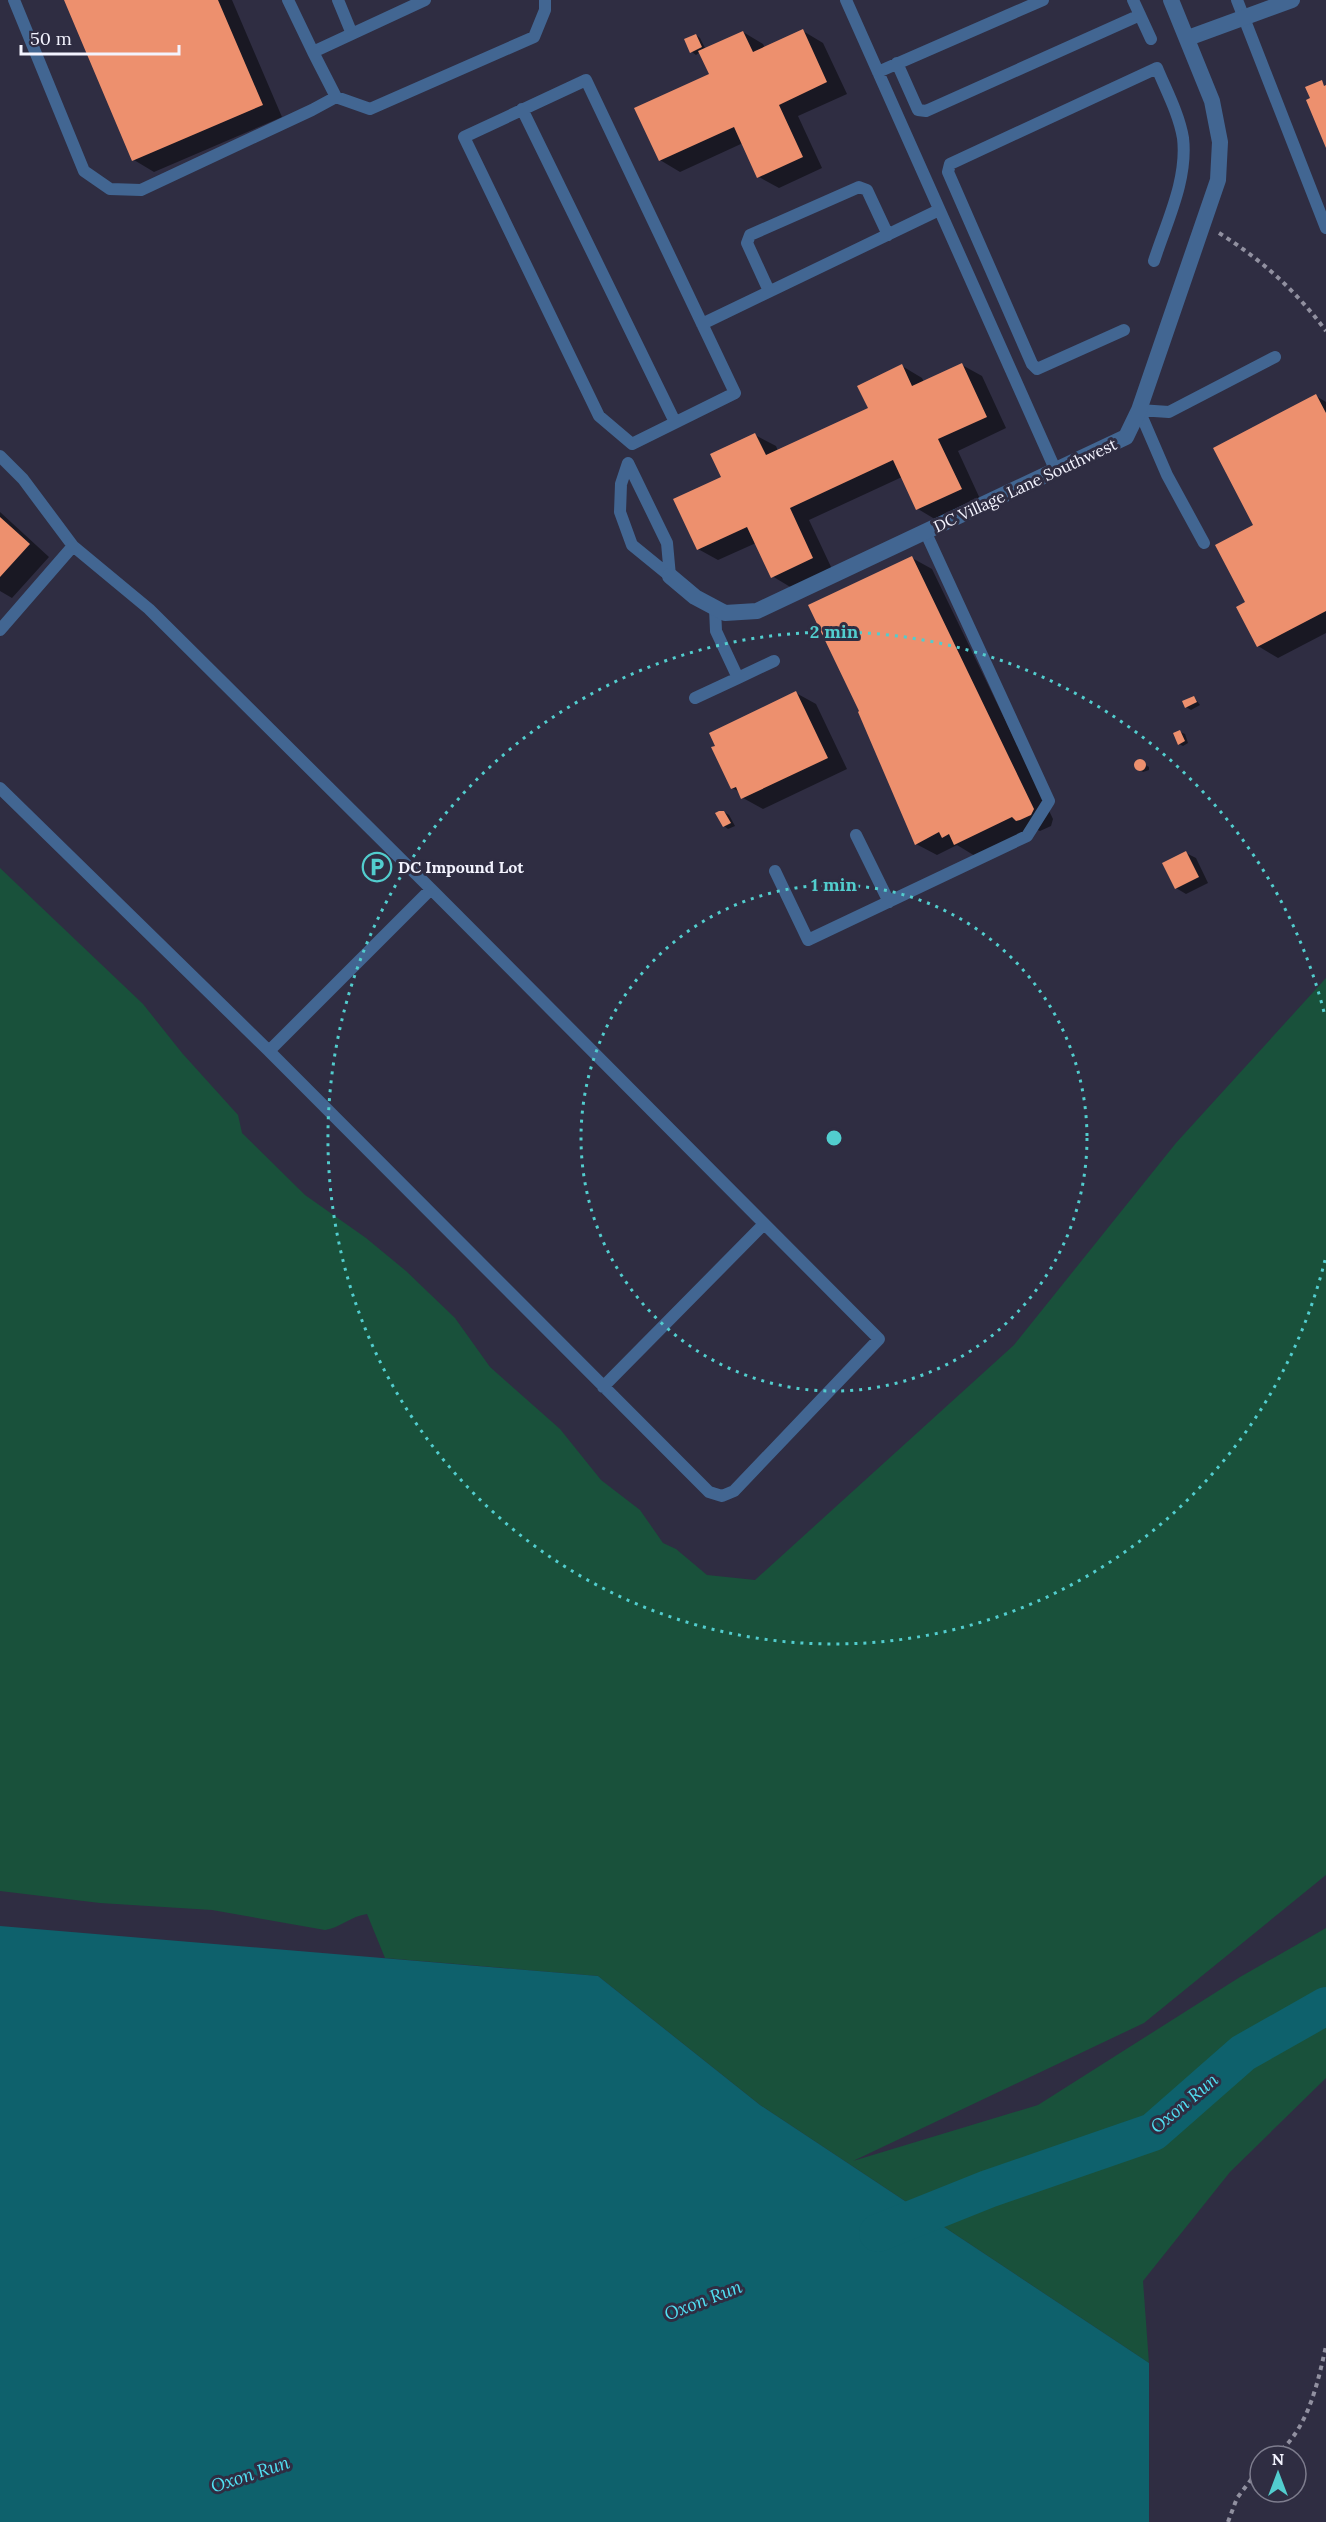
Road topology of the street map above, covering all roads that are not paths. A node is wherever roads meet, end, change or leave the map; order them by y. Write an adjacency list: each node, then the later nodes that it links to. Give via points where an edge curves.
1 (14, 0): 20 (lane, via 84,171 110,189 141,190)
2 (288, 0): 17 (lane)
3 (338, 0): 14 (lane)
4 (425, 0): 14 (lane)
5 (545, 0): 20 (lane, via 534,37 370,109)
6 (846, 0): 19 (lane)
7 (1043, 0): 18 (lane)
8 (1133, 0): 12 (lane)
9 (1171, 0): 15 (street, DC Village Lane Southwest)
10 (1237, 0): 13 (lane)
11 (1292, 0): 13 (street)
12 (1140, 15): 16 (lane); 18 (lane, via 926,111 918,110)
13 (1244, 17): 15 (street); 25 (lane)
14 (352, 34): 17 (lane)
15 (1188, 38): 32 (street, DC Village Lane Southwest, via 1212,101 1220,142 1218,180)
16 (1151, 39)
17 (313, 52): 20 (lane)
18 (897, 63): 19 (lane)
19 (878, 72): 22 (lane)
20 (336, 97)
21 (522, 109): 29 (lane, via 586,80); 33 (lane); 34 (lane, via 464,137 599,416)
22 (939, 210): 24 (lane); 26 (lane)
23 (968, 220): 24 (lane); 27 (lane, via 948,172 950,164 1157,68 1183,141 1182,177); 30 (lane, via 1032,364 1038,369)
24 (947, 227): 37 (lane)
25 (1326, 228)
26 (888, 235): 28 (lane); 28 (lane, via 867,190 859,187 750,235 747,243)
27 (1154, 261)
28 (770, 291): 29 (lane)
29 (702, 324): 33 (lane, via 735,393)
30 (1124, 330)
31 (1275, 357): 32 (lane, via 1169,411)
32 (1138, 410): 37 (street, DC Village Lane Southwest, via 1126,438); 39 (lane)
33 (675, 422): 34 (lane)
34 (633, 444): 36 (lane)
35 (0, 456): 40 (lane, via 23,478)
36 (628, 464): 41 (lane, via 667,543); 41 (lane, via 621,484 620,512 632,545)
37 (1055, 469): 38 (street, DC Village Lane Southwest)
38 (926, 531): 42 (street, DC Village Lane Southwest, via 757,611 725,613); 51 (lane, via 1049,801 1027,836)
39 (1204, 543)
40 (74, 546): 43 (lane); 50 (lane, via 149,609)
41 (670, 576): 42 (street, DC Village Lane Southwest, via 694,597)
42 (715, 608): 45 (lane, via 716,631)
43 (0, 630)
44 (774, 661): 45 (lane)
45 (738, 678): 46 (lane)
46 (695, 698)
47 (0, 788): 52 (lane)
48 (856, 836): 51 (lane)
49 (775, 871): 51 (lane, via 808,940)
50 (431, 889): 52 (lane); 53 (lane)
51 (890, 903)
52 (269, 1051): 54 (lane)
53 (764, 1224): 54 (lane); 54 (lane, via 879,1339 734,1491 722,1496 709,1492)
54 (603, 1387)

